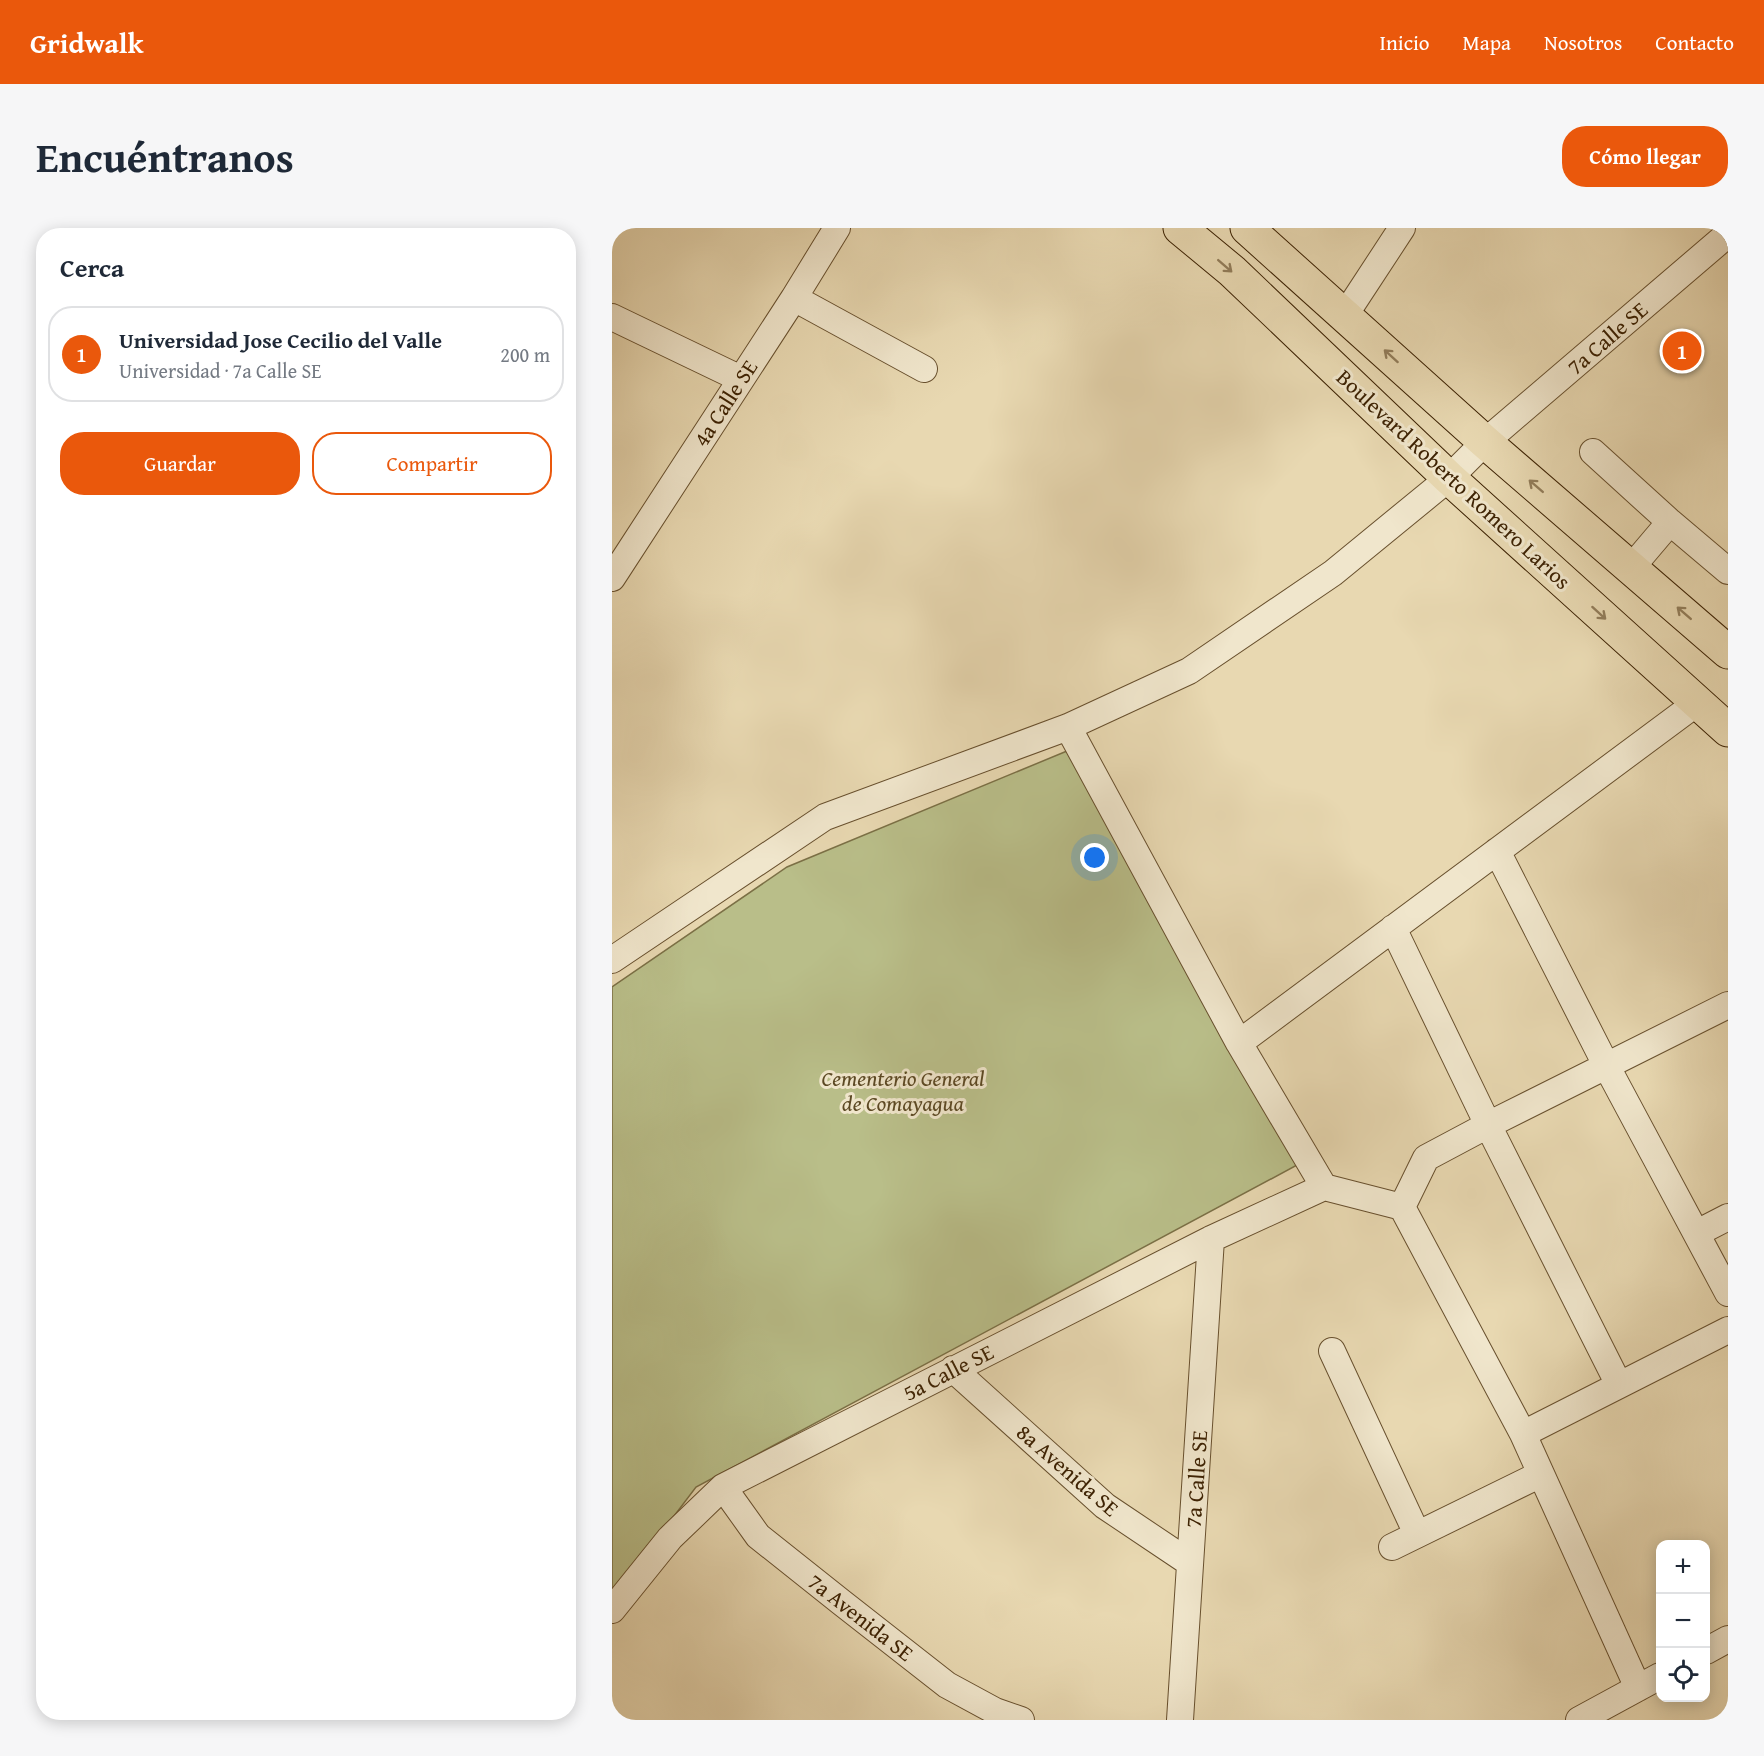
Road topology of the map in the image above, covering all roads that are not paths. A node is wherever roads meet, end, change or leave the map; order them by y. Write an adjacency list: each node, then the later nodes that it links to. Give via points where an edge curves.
1 (837, 228): 6 (street, 4a Calle SE)
2 (1180, 228): 13 (main road, Boulevard Roberto Romero Larios, one-way to 13, via 1232,272)
3 (1248, 228): 7 (main road, Boulevard Roberto Romero Larios)
4 (1402, 228): 7 (street)
5 (1728, 234): 11 (street, 7a Calle SE)
6 (794, 298): 9 (street); 10 (street, 4a Calle SE)
7 (1345, 315): 11 (main road, Boulevard Roberto Romero Larios, one-way to 7)
8 (612, 317): 10 (street)
9 (924, 369)
10 (741, 379): 17 (street, 4a Calle SE)
11 (1485, 442): 13 (street, 7a Calle SE); 15 (main road, Boulevard Roberto Romero Larios, one-way to 11)
12 (1593, 452): 14 (street)
13 (1449, 477): 19 (main road, Boulevard Roberto Romero Larios, one-way to 19); 20 (street, 7a Calle SE, via 1333,573 1189,671)
14 (1670, 522): 15 (street); 16 (street)
15 (1631, 568): 18 (main road, Boulevard Roberto Romero Larios, one-way to 15)
16 (1728, 571)
17 (612, 578)
18 (1728, 652)
19 (1698, 702): 21 (main road, Boulevard Roberto Romero Larios); 22 (street)
20 (1068, 727): 24 (street, 7a Calle SE, via 825,817); 26 (street)
21 (1728, 730)
22 (1497, 851): 23 (street); 27 (street)
23 (1393, 928): 26 (street); 28 (street)
24 (612, 960)
25 (1728, 1005): 27 (street)
26 (1239, 1043): 29 (street)
27 (1606, 1065): 28 (street); 32 (street)
28 (1488, 1125): 30 (street, via 1426,1158); 38 (street)
29 (1324, 1186): 30 (street); 33 (street, 5a Calle SE)
30 (1402, 1207): 39 (street)
31 (1728, 1217): 32 (street)
32 (1697, 1233): 34 (street)
33 (1211, 1239): 37 (street, 5a Calle SE); 44 (street, 7a Calle SE)
34 (1728, 1293)
35 (1728, 1330): 38 (street)
36 (1332, 1351): 42 (street)
37 (953, 1369): 41 (street, 5a Calle SE); 44 (street, 8a Avenida SE, via 1105,1506)
38 (1619, 1385): 39 (street)
39 (1523, 1434): 40 (street)
40 (1541, 1474): 42 (street); 49 (street)
41 (723, 1487): 45 (street, 5a Calle SE, via 670,1538); 50 (street, 7a Avenida SE, via 758,1536 841,1602 947,1684 995,1711)
42 (1417, 1534): 43 (street)
43 (1392, 1546)
44 (1190, 1563): 51 (street, 7a Calle SE)
45 (612, 1610)
46 (1728, 1639): 47 (street)
47 (1710, 1649)
48 (1656, 1678): 49 (street)
49 (1638, 1688): 52 (street)
50 (1021, 1720)
51 (1180, 1720)
52 (1580, 1720)

